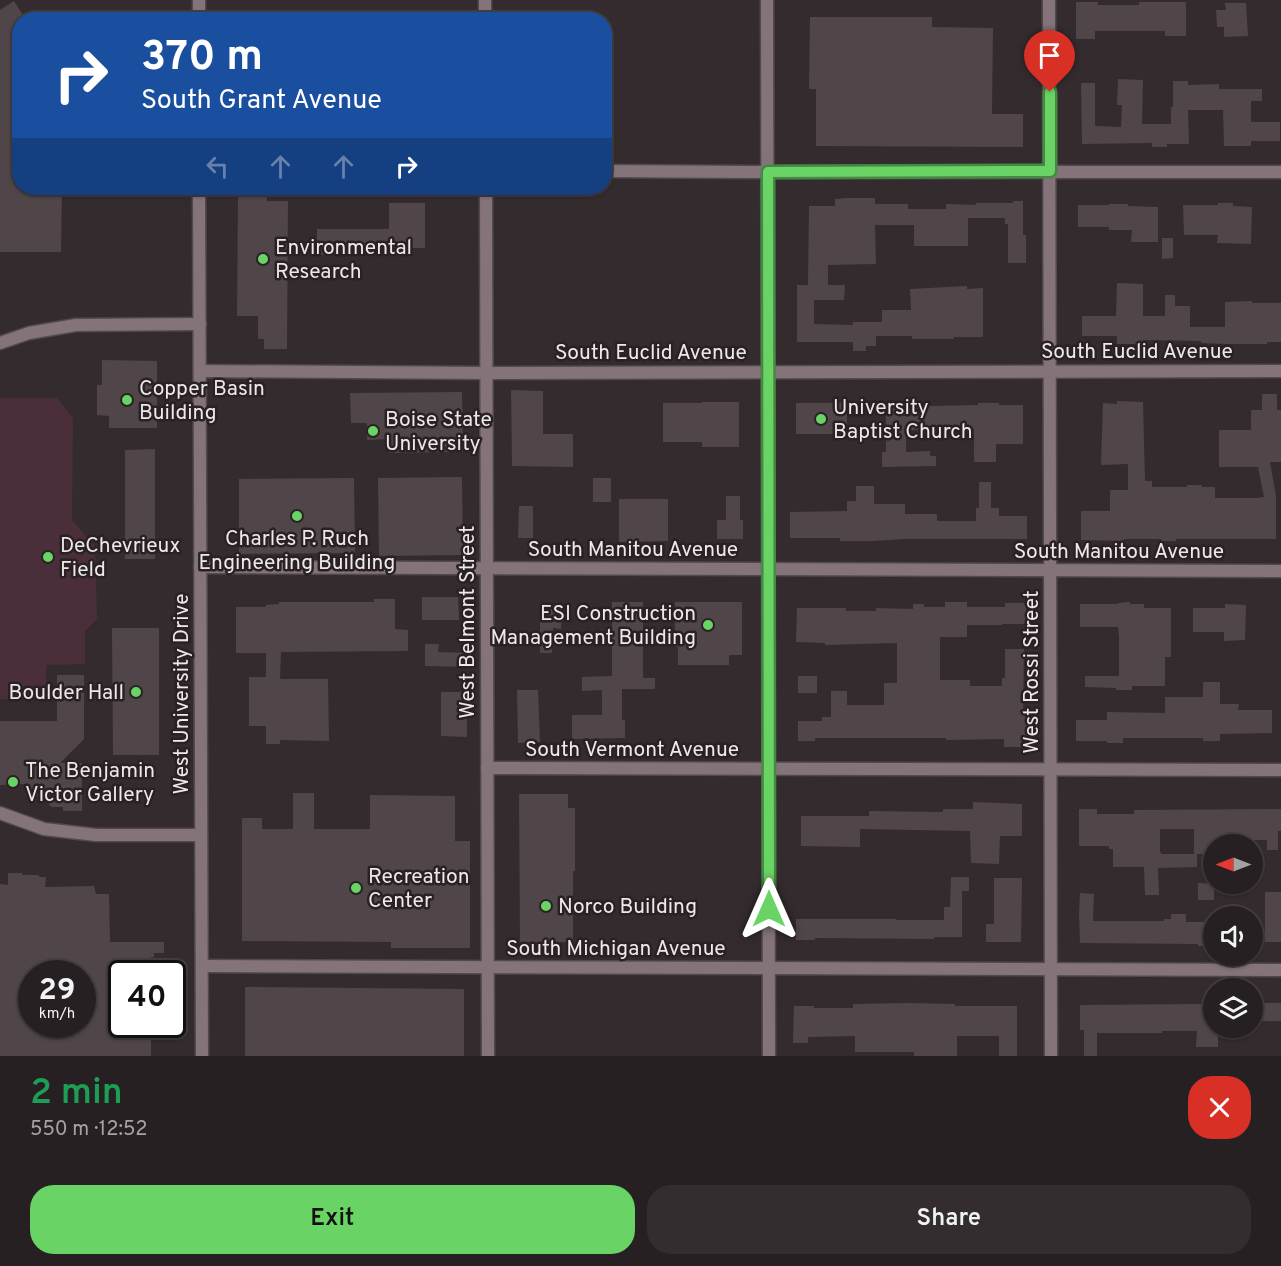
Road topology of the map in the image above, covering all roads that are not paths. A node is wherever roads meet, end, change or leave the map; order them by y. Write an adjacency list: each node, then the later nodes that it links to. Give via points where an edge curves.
1 (767, 0): 5 (street)
2 (1049, 0): 4 (street, West Rossi Street)
3 (612, 171): 5 (street)
4 (1050, 171): 5 (street); 6 (street); 12 (street, West Rossi Street)
5 (768, 172): 14 (street)
6 (1281, 172)
7 (199, 195): 9 (street, West University Drive)
8 (486, 195): 15 (street, West Belmont Street)
9 (200, 324): 10 (street, via 76,325 29,333); 11 (street, West University Drive)
10 (0, 343)
11 (201, 371): 15 (street, South Euclid Avenue); 16 (street, West University Drive)
12 (1050, 371): 13 (street, South Euclid Avenue); 14 (street, South Euclid Avenue); 19 (street, West Rossi Street)
13 (1281, 371)
14 (768, 372): 15 (street, South Euclid Avenue); 18 (street)
15 (486, 373): 17 (street, West Belmont Street)
16 (200, 567): 17 (street, South Manitou Avenue); 26 (street, West University Drive)
17 (486, 568): 18 (street, South Manitou Avenue); 21 (street, West Belmont Street)
18 (768, 569): 19 (street, South Manitou Avenue); 22 (street)
19 (1050, 570): 20 (street, South Manitou Avenue); 23 (street, West Rossi Street)
20 (1281, 571)
21 (487, 768): 22 (street, South Vermont Avenue); 28 (street, West Belmont Street)
22 (769, 769): 23 (street, South Vermont Avenue); 29 (street)
23 (1050, 770): 24 (street, South Vermont Avenue); 30 (street, West Rossi Street)
24 (1281, 771)
25 (0, 813): 26 (street, via 44,829 96,835)
26 (201, 836): 27 (street, West University Drive)
27 (202, 966): 28 (street, South Michigan Avenue); 32 (street, West University Drive)
28 (487, 967): 29 (street, South Michigan Avenue); 33 (street, West Belmont Street)
29 (769, 968): 30 (street, South Michigan Avenue); 34 (street)
30 (1051, 970): 31 (street, South Michigan Avenue); 35 (street, West Rossi Street)
31 (1281, 970)
32 (202, 1056)
33 (488, 1056)
34 (769, 1056)
35 (1051, 1056)

